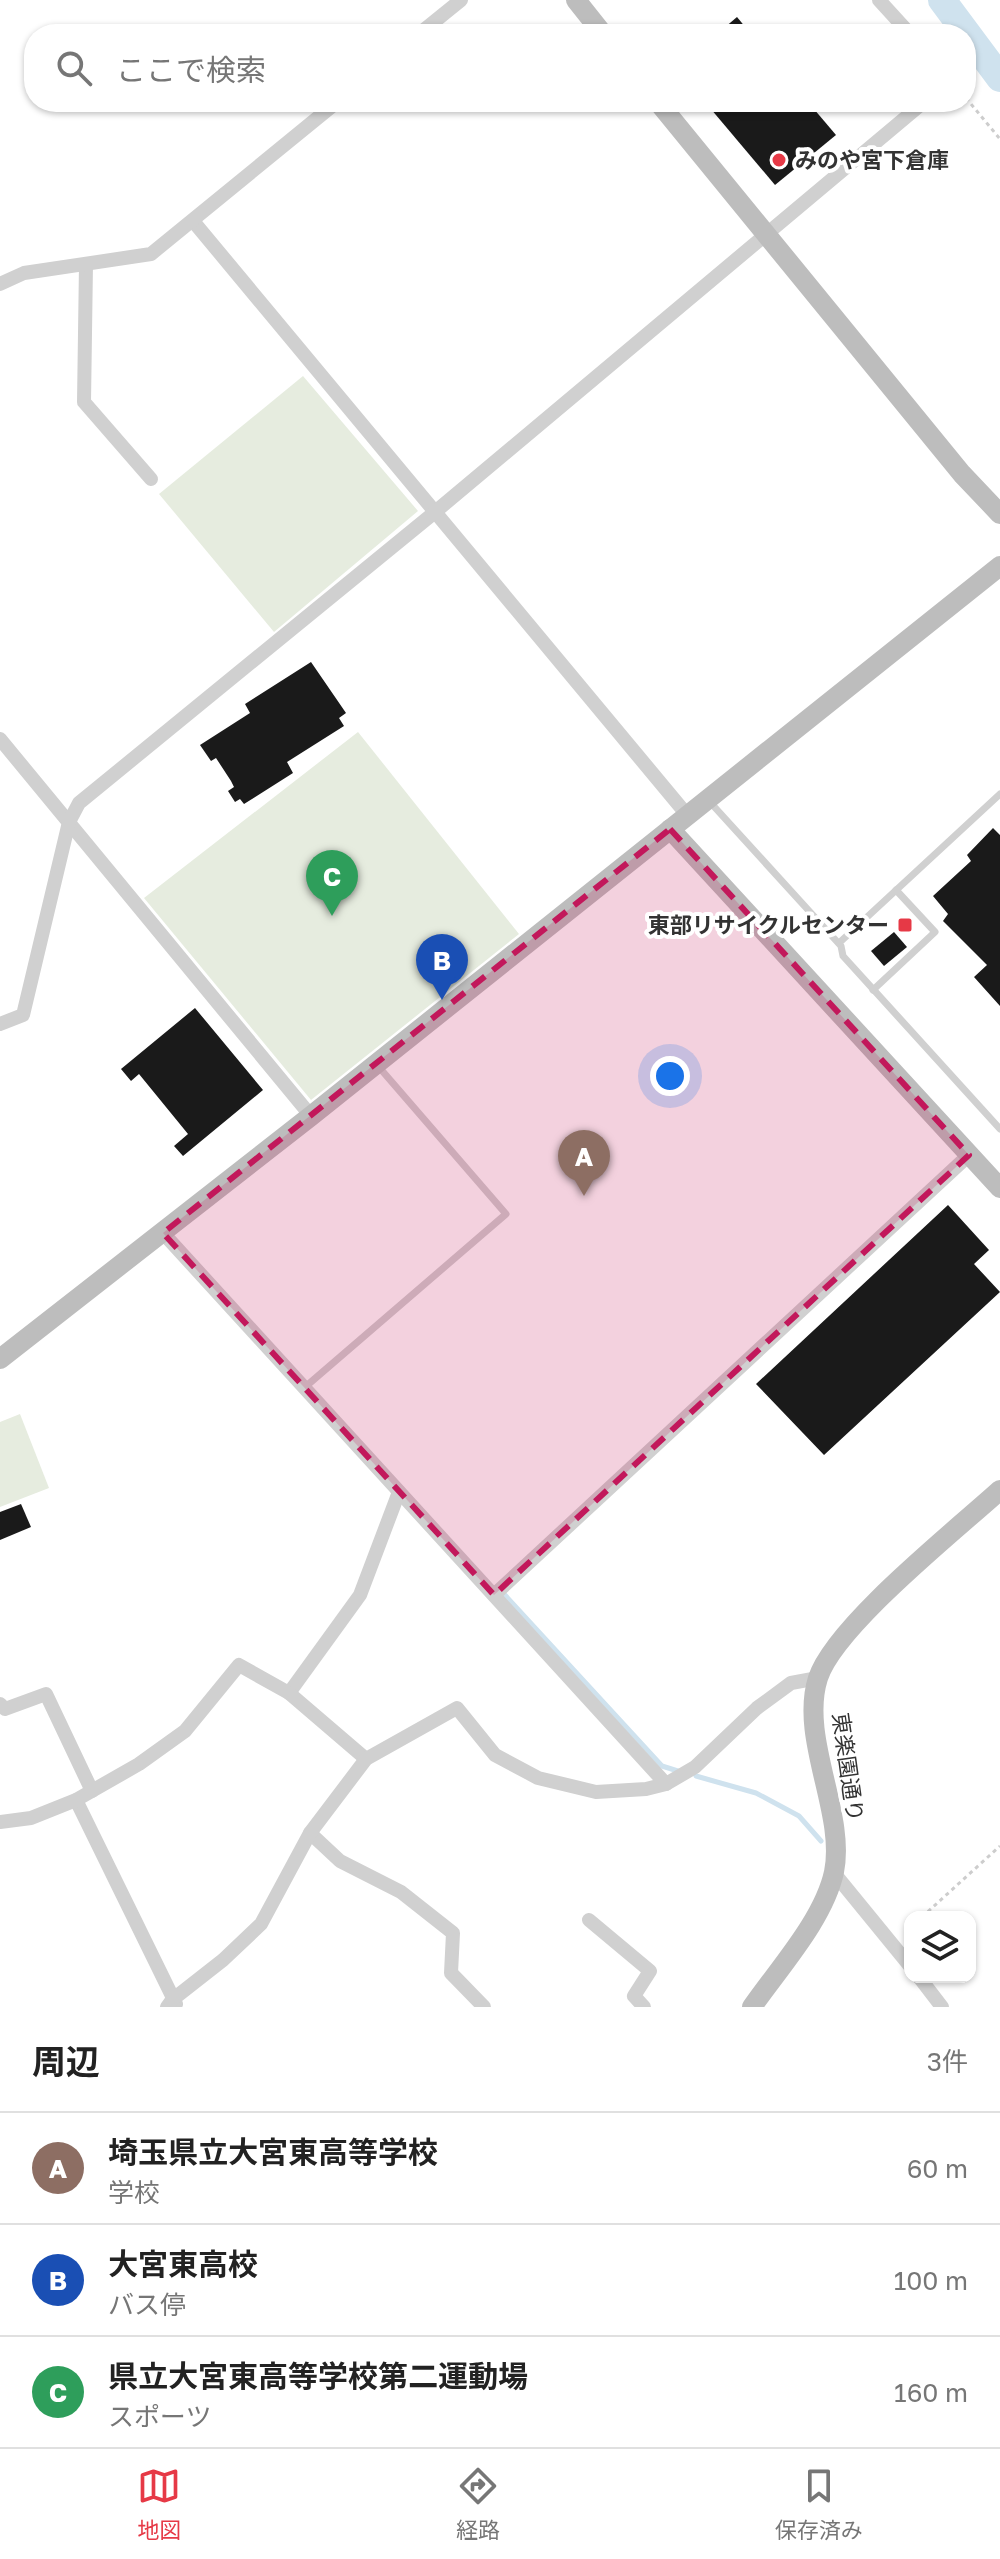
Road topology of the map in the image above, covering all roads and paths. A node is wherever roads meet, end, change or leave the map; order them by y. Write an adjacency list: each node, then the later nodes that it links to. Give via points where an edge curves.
1 (461, 0): 4 (street)
2 (576, 0): 5 (street)
3 (879, 0): 6 (street)
4 (431, 24)
5 (595, 24)
6 (901, 24)
7 (976, 110): 11 (path)
8 (325, 112): 12 (street)
9 (666, 112): 13 (street)
10 (912, 112): 13 (street)
11 (1000, 139)
12 (193, 221): 14 (street, via 151,254); 17 (street)
13 (765, 235): 17 (street); 18 (street)
14 (86, 264): 15 (street, via 24,273); 16 (street, via 84,402)
15 (0, 284)
16 (151, 479)
17 (435, 512): 23 (street); 24 (street, via 79,803)
18 (1000, 514)
19 (1000, 566): 22 (street)
20 (0, 739): 24 (street)
21 (1000, 794): 26 (lane)
22 (708, 800): 23 (street); 27 (lane)
23 (688, 816): 25 (street)
24 (69, 822): 29 (street, via 23,1015); 31 (street)
25 (670, 829): 30 (street); 33 (street)
26 (896, 890): 27 (lane); 28 (lane, via 935,932)
27 (839, 943): 28 (lane, via 843,956)
28 (873, 990): 32 (lane)
29 (0, 1024)
30 (376, 1064): 31 (street); 37 (lane, via 506,1214)
31 (311, 1116): 35 (street)
32 (1000, 1129)
33 (969, 1155): 34 (street); 40 (street)
34 (1000, 1188)
35 (163, 1233): 36 (street); 37 (street)
36 (0, 1359)
37 (304, 1388): 39 (street)
38 (1000, 1490): 41 (street, 東楽園通り, via 863,1616 834,1649)
39 (399, 1492): 40 (street); 42 (street, via 360,1595)
40 (494, 1595): 45 (street)
41 (818, 1678): 45 (street, via 791,1683 695,1767); 51 (street, 東楽園通り, via 816,1731 836,1852)
42 (289, 1693): 44 (street); 46 (street, via 239,1665 185,1731)
43 (0, 1704): 46 (street, via 5,1709 46,1694)
44 (366, 1759): 45 (street, via 457,1708 495,1755 538,1778 596,1792); 49 (street)
45 (666, 1784)
46 (92, 1791): 47 (street)
47 (76, 1800): 48 (street, via 31,1818); 56 (street)
48 (0, 1822)
49 (310, 1833): 56 (street, via 261,1924); 57 (street, via 340,1861 401,1892 453,1933 451,1973)
50 (1000, 1846): 52 (path)
51 (834, 1873): 54 (street); 59 (street, 東楽園通り, via 810,1925)
52 (929, 1911)
53 (589, 1920): 58 (street, via 650,1971 634,1996)
54 (904, 1959)
55 (924, 1983): 60 (street)
56 (173, 2005)
57 (484, 2007)
58 (644, 2007)
59 (752, 2007)
60 (942, 2007)

